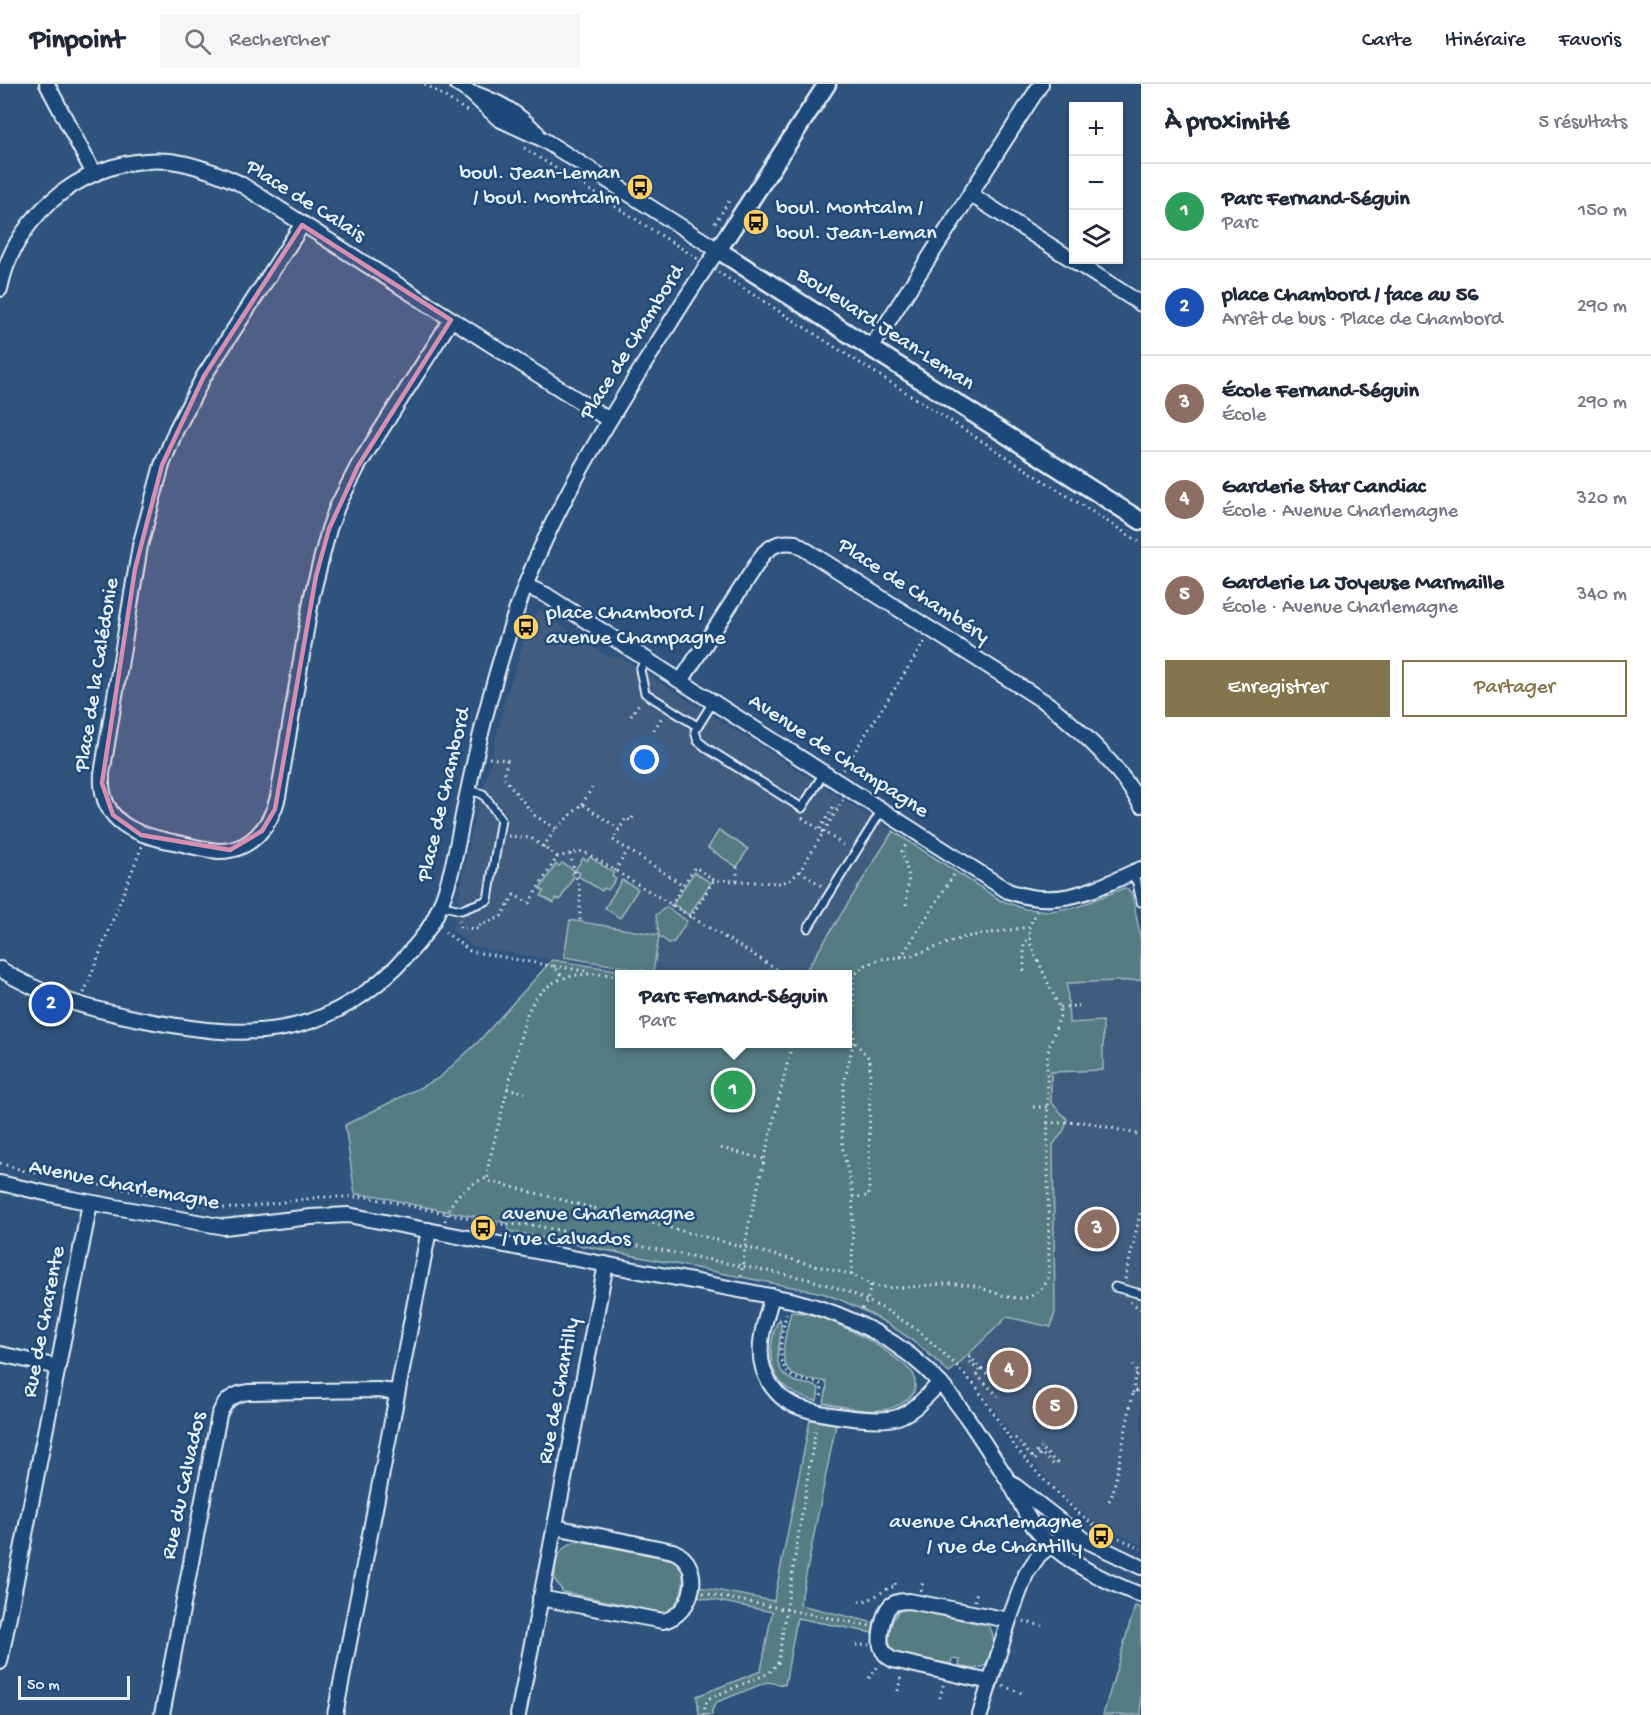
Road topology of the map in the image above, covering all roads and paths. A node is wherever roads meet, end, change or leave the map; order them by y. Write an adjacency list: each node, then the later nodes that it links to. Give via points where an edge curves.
1 (47, 84): 8 (street)
2 (425, 84): 6 (path)
3 (457, 84): 11 (street, Boulevard Jean-Leman, via 499,119 542,139)
4 (827, 84): 11 (street)
5 (1041, 84): 9 (street)
6 (473, 115)
7 (522, 147): 12 (path)
8 (94, 174): 10 (street, Place de Calais, via 134,162 160,161 203,168 239,183); 14 (street, Place de Calais, via 60,193 33,219 13,249)
9 (970, 194): 15 (street); 17 (street)
10 (302, 225): 16 (street, Place de Calais); 16 (street, Place de la Calédonie, via 194,394 169,446 150,504 135,569 102,783 107,805 130,830 219,851 241,846 271,821 316,576 329,529 358,466)
11 (718, 250): 17 (street, Boulevard Jean-Leman); 18 (street, Place de Chambord)
12 (692, 256)
13 (724, 275): 20 (path, Boulevard Jean-Leman)
14 (0, 290)
15 (1141, 304)
16 (451, 320): 18 (street, Place de Calais)
17 (871, 348): 19 (street, Boulevard Jean-Leman)
18 (609, 420): 21 (street, Place de Chambord, via 556,515)
19 (1141, 521)
20 (1141, 543)
21 (526, 586): 23 (street, Avenue de Champagne); 35 (street, Place de Chambord, via 487,702)
22 (928, 636): 33 (path)
23 (645, 660): 24 (street, Avenue de Champagne); 29 (lane, via 640,670 645,693)
24 (681, 681): 26 (street, Avenue de Champagne); 38 (street, Place de Chambéry, via 764,553 772,545 795,543 1048,704 1105,756)
25 (640, 701): 28 (path)
26 (713, 702): 29 (lane); 32 (street, Avenue de Champagne)
27 (663, 715): 30 (path)
28 (631, 716)
29 (697, 726): 32 (lane, via 698,741 802,808)
30 (654, 730)
31 (489, 758): 42 (path, via 507,760 506,780 534,815)
32 (824, 773): 40 (street, Avenue de Champagne)
33 (840, 774)
34 (592, 788): 37 (path)
35 (468, 790): 63 (street, Place de Chambord); 63 (lane, via 483,794 501,819 488,900 461,910)
36 (844, 798): 39 (path)
37 (582, 804): 42 (path); 43 (path)
38 (1141, 805)
39 (838, 808): 44 (path, via 834,806); 54 (path)
40 (882, 810): 55 (street, Avenue de Champagne, via 1008,891 1025,897 1063,899); 70 (lane)
41 (633, 817): 43 (path, via 631,821 626,818)
42 (556, 829): 48 (path)
43 (619, 829): 49 (path, via 613,840)
44 (820, 830)
45 (510, 836): 48 (path, via 531,838)
46 (910, 839): 62 (path, via 902,851 909,877)
47 (142, 844): 82 (path)
48 (543, 847): 51 (path)
49 (628, 850): 56 (path); 60 (path)
50 (570, 854): 51 (path); 56 (path, via 583,851); 67 (path, via 580,892)
51 (557, 857): 68 (path, via 529,903 514,895 501,917 480,925 479,929 460,928)
52 (737, 867): 58 (path)
53 (957, 870): 73 (path)
54 (800, 871): 58 (path, via 784,882); 59 (path)
55 (1136, 871): 61 (lane)
56 (614, 872): 64 (path)
57 (714, 880): 58 (path); 60 (path, via 695,867); 66 (path)
58 (737, 881)
59 (814, 881)
60 (683, 885): 64 (path)
61 (1141, 902)
62 (906, 905)
63 (441, 906): 75 (street, Place de Chambord, via 412,949 367,992 324,1016 272,1031 211,1032 113,1014 54,996)
64 (670, 906): 66 (path)
65 (1037, 909): 69 (path)
66 (690, 918): 76 (path)
67 (580, 921)
68 (459, 924)
69 (1029, 927): 72 (path); 73 (path, via 965,937)
70 (808, 928)
71 (445, 932): 74 (path, via 470,951)
72 (1029, 935): 77 (path, via 1024,944); 84 (path)
73 (901, 957): 80 (path, via 873,961)
74 (552, 966): 78 (path); 81 (path)
75 (0, 969)
76 (776, 970)
77 (1024, 971)
78 (597, 973): 79 (path); 81 (path)
79 (615, 975)
80 (853, 976): 85 (path)
81 (562, 978): 87 (path, via 537,996 528,1011)
82 (83, 996)
83 (1079, 1006): 84 (path)
84 (1059, 1007): 90 (path, via 1048,1055)
85 (854, 1040): 97 (path, via 841,1118); 97 (path, via 870,1059 871,1122 869,1196)
86 (791, 1048): 94 (path)
87 (507, 1088): 88 (path); 95 (path)
88 (525, 1093)
89 (1033, 1107): 90 (path)
90 (1047, 1107): 91 (path)
91 (1047, 1123): 92 (path, via 1086,1122); 106 (path, via 1049,1274 1041,1289 1018,1298 963,1284)
92 (1141, 1135)
93 (721, 1148): 94 (path)
94 (764, 1159): 102 (path)
95 (487, 1178): 100 (path, via 461,1192 450,1204); 102 (path)
96 (0, 1183): 98 (street, Avenue Charlemagne)
97 (853, 1197): 104 (path)
98 (90, 1203): 101 (street, Avenue Charlemagne, via 224,1227 338,1215); 116 (street, Rue de Charente)
99 (1141, 1210): 108 (path)
100 (445, 1221)
101 (429, 1230): 103 (street, Avenue Charlemagne); 121 (street)
102 (744, 1246): 104 (path); 105 (path)
103 (606, 1264): 110 (street, Avenue Charlemagne); 131 (street, Rue de Chantilly)
104 (852, 1275): 106 (path)
105 (741, 1278)
106 (871, 1284): 112 (path)
107 (1115, 1287): 108 (lane)
108 (1124, 1290): 109 (lane); 111 (path, via 1126,1298)
109 (1141, 1294)
110 (772, 1296): 119 (street, Avenue Charlemagne, via 830,1311 866,1327 900,1348); 119 (street, via 763,1333 763,1368 774,1389 792,1404 886,1420 907,1413)
111 (1141, 1309)
112 (861, 1311)
113 (786, 1314): 125 (path, via 782,1362 793,1377 822,1385)
114 (0, 1354): 116 (street)
115 (1133, 1365): 117 (path)
116 (58, 1366): 145 (street, Rue de Charente)
117 (1140, 1373): 122 (path, via 1135,1376)
118 (982, 1379): 118 (path, via 977,1375 981,1372 968,1360 970,1357 988,1374); 123 (path)
119 (940, 1383): 129 (street, Avenue Charlemagne)
120 (1141, 1388): 122 (path)
121 (397, 1392): 148 (street, Rue du Calvados, via 249,1392 235,1395 225,1403 219,1415); 149 (street)
122 (1133, 1393): 130 (path)
123 (998, 1396)
124 (984, 1399): 134 (path, via 1016,1448 1076,1511 1097,1527)
125 (821, 1402)
126 (817, 1420): 141 (path)
127 (1015, 1438): 128 (path)
128 (1032, 1457): 128 (path, via 1035,1460 1041,1453 1054,1465 1057,1463 1042,1447)
129 (1010, 1482): 132 (street, Avenue Charlemagne); 133 (street, Avenue Charlemagne, via 1034,1526)
130 (1109, 1501)
131 (555, 1527): 139 (street, Rue de Chantilly); 139 (street, via 673,1551 690,1563 693,1577 687,1603 672,1619 663,1621)
132 (1070, 1530): 133 (street); 135 (street, Avenue Charlemagne)
133 (1051, 1544): 138 (street, Avenue Charlemagne, via 1074,1562); 142 (street, via 1029,1568)
134 (1141, 1549)
135 (1141, 1567)
136 (894, 1580): 140 (path, via 896,1586 884,1589 868,1601)
137 (698, 1592): 141 (path)
138 (1141, 1595)
139 (540, 1598): 150 (street, Rue de Chantilly)
140 (859, 1601)
141 (786, 1609): 143 (path); 151 (path, via 774,1669 710,1698)
142 (1015, 1620): 144 (path); 146 (street); 146 (street, via 909,1601 892,1605 885,1616 881,1645 893,1660)
143 (874, 1626)
144 (1042, 1626)
145 (0, 1662)
146 (990, 1682): 147 (path); 152 (street)
147 (1024, 1694)
148 (162, 1715)
149 (335, 1715)
150 (518, 1715)
151 (704, 1715)
152 (980, 1715)

